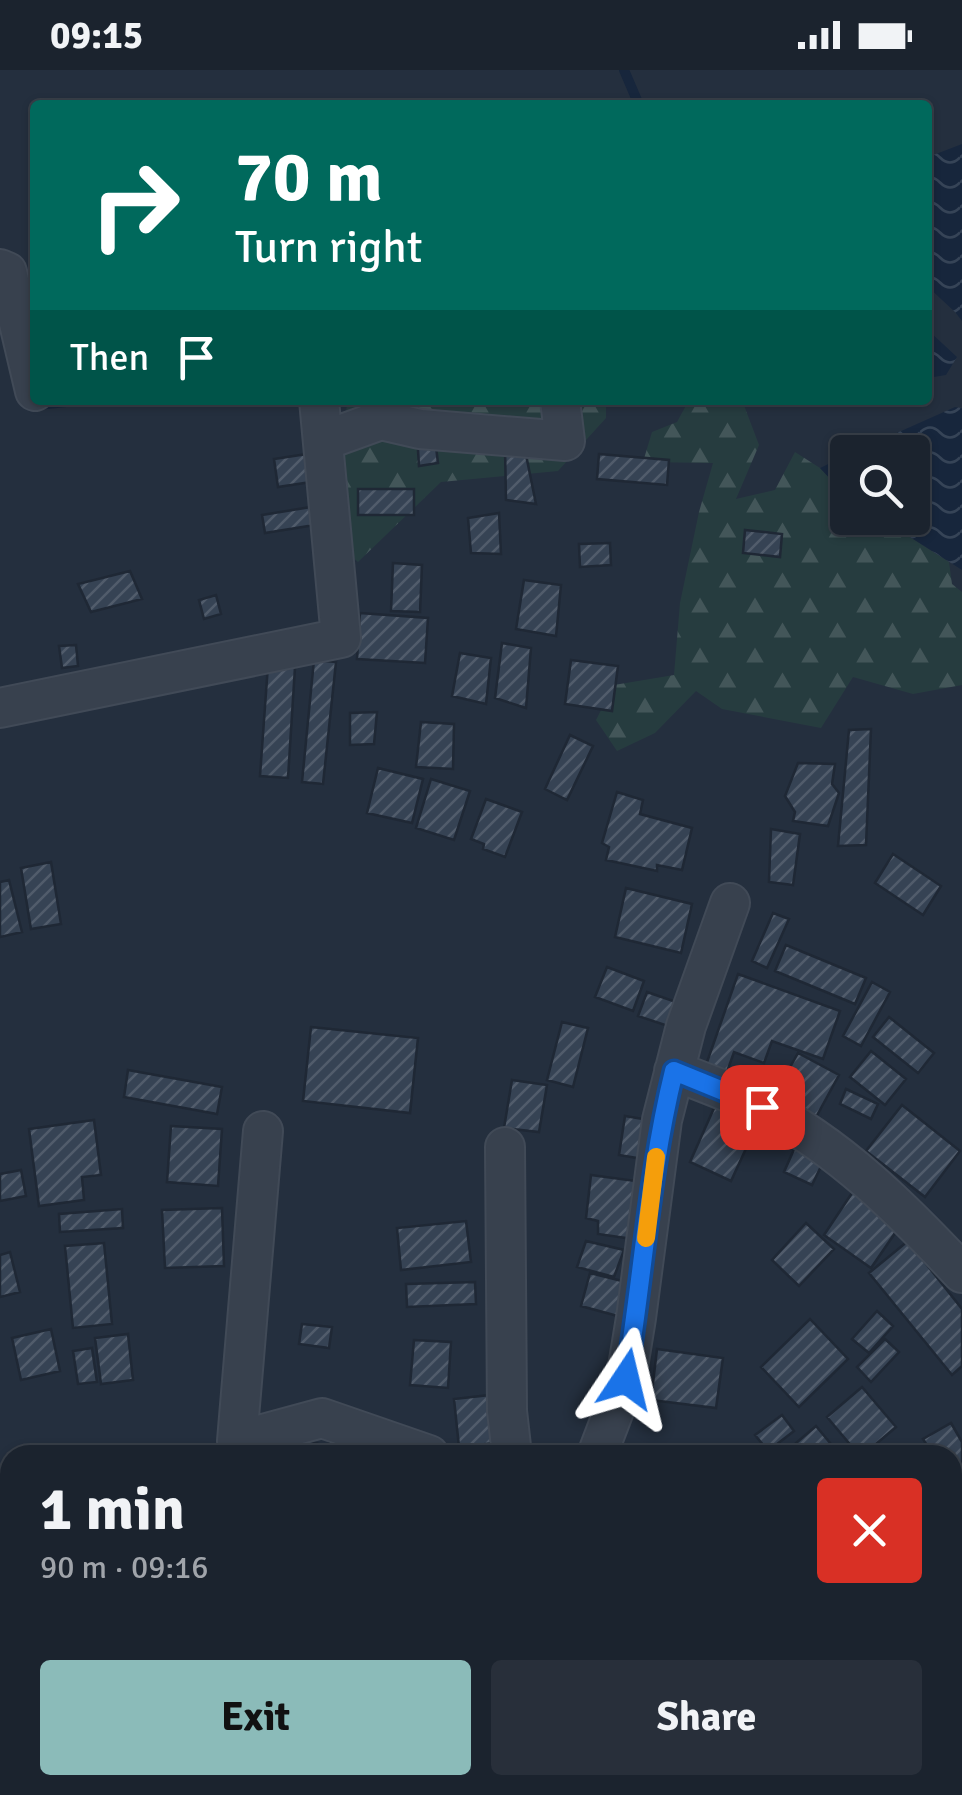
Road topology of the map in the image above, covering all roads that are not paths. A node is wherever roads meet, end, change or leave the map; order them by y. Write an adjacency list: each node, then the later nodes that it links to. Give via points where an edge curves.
1 (0, 268): 2 (street, via 8,272)
2 (30, 368)
3 (319, 405): 5 (street)
4 (561, 405): 5 (street, via 565,441 381,420)
5 (323, 440): 6 (street, via 342,638)
6 (0, 708)
7 (730, 903): 8 (street)
8 (674, 1071): 11 (street, via 762,1107 824,1146 888,1198); 16 (street, via 626,1379)
9 (263, 1131): 12 (street)
10 (505, 1146): 15 (street)
11 (962, 1273)
12 (238, 1445)
13 (246, 1445): 14 (street, via 322,1418)
14 (400, 1445)
15 (511, 1445)
16 (601, 1445)

